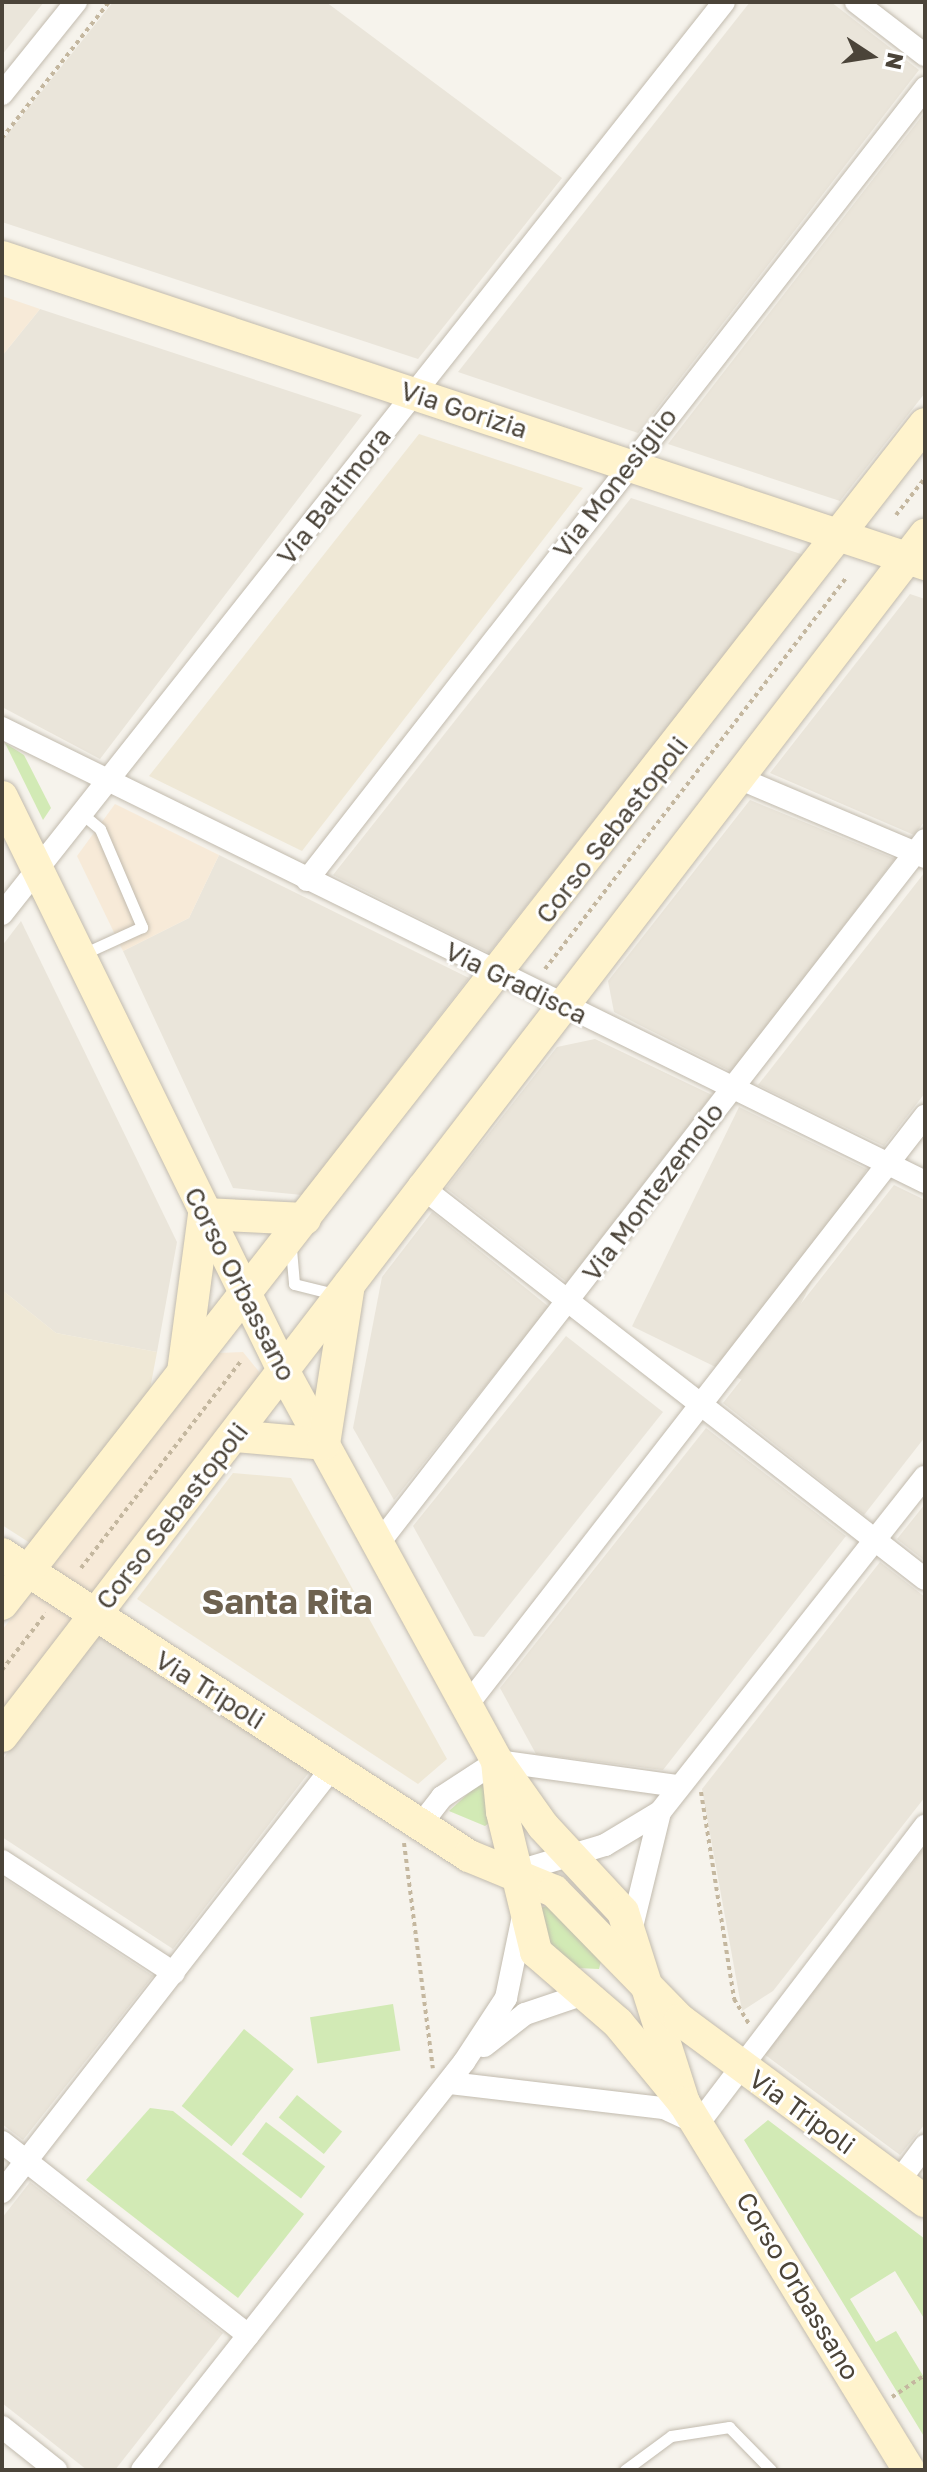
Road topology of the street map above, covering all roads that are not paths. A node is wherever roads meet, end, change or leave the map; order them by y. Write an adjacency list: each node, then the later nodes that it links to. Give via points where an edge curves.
1 (76, 2): 6 (street)
2 (724, 2): 8 (street, Via Baltimora)
3 (856, 2): 4 (street)
4 (925, 55)
5 (925, 88): 10 (street, Via Monesiglio)
6 (2, 94)
7 (2, 257): 8 (street, Via Gorizia)
8 (415, 394): 10 (street, Via Gorizia); 15 (street, Via Baltimora)
9 (925, 424): 11 (street, Corso Sebastopoli)
10 (629, 465): 11 (street, Via Gorizia); 20 (street, Via Monesiglio)
11 (839, 535): 12 (street, Via Gorizia); 23 (street, Corso Sebastopoli)
12 (919, 552): 14 (street, Corso Sebastopoli)
13 (2, 728): 15 (street)
14 (736, 777): 18 (street); 24 (street, Corso Sebastopoli)
15 (109, 781): 17 (street, Via Baltimora); 20 (street, Via Gradisca)
16 (2, 797): 19 (street, Corso Orbassano)
17 (81, 813): 19 (street, Via Baltimora); 22 (lane, via 100,829 142,927)
18 (922, 850): 25 (street, Via Montezemolo)
19 (37, 869): 21 (street, Via Baltimora); 22 (street, Corso Orbassano)
20 (307, 880): 23 (street, Via Gradisca)
21 (2, 914)
22 (79, 956): 30 (street, Corso Orbassano)
23 (499, 975): 24 (street, Via Gradisca); 31 (street, Corso Sebastopoli)
24 (561, 1005): 25 (street, Via Gradisca); 29 (street, Corso Sebastopoli)
25 (732, 1089): 27 (street, Via Gradisca); 34 (street, Via Montezemolo)
26 (925, 1116): 27 (street)
27 (888, 1163): 28 (street, Via Gradisca); 37 (street)
28 (925, 1182)
29 (419, 1185): 32 (street, Corso Sebastopoli); 34 (street)
30 (204, 1214): 31 (street); 33 (street, Corso Orbassano); 36 (street)
31 (300, 1226): 32 (lane, via 288,1268 294,1284); 33 (street, Corso Sebastopoli)
32 (344, 1288): 35 (street, Corso Sebastopoli); 39 (street)
33 (245, 1295): 35 (street, Corso Orbassano); 36 (street, Corso Sebastopoli)
34 (569, 1301): 37 (street); 42 (street, Via Montezemolo)
35 (284, 1372): 38 (street, Corso Sebastopoli); 39 (street, Corso Orbassano)
36 (182, 1375): 43 (street, Corso Sebastopoli)
37 (702, 1407): 41 (street); 47 (street)
38 (235, 1436): 39 (street); 46 (street, Corso Sebastopoli)
39 (324, 1444): 42 (street, Corso Orbassano)
40 (925, 1477): 41 (street)
41 (875, 1541): 44 (street); 51 (street)
42 (379, 1543): 47 (street, Corso Orbassano)
43 (15, 1562): 45 (street, Corso Sebastopoli); 46 (street, Via Tripoli)
44 (925, 1579)
45 (2, 1604)
46 (95, 1615): 48 (street, Corso Sebastopoli); 50 (street, Via Tripoli)
47 (468, 1704): 49 (street, Corso Orbassano)
48 (2, 1736)
49 (497, 1761): 51 (street); 53 (street, via 466,1776); 55 (street); 57 (street)
50 (332, 1768): 53 (street, Via Tripoli); 60 (street)
51 (681, 1783): 52 (street)
52 (660, 1812): 55 (street, via 625,1837); 59 (street, via 635,1896)
53 (414, 1820): 57 (street, Via Tripoli, via 469,1856)
54 (925, 1826): 65 (street)
55 (572, 1857): 57 (street); 59 (street, via 616,1902)
56 (2, 1861): 60 (street)
57 (515, 1872): 58 (street); 61 (street, Via Tripoli, via 562,1897)
58 (521, 1904): 61 (street, via 542,1960); 64 (street, via 512,1982)
59 (633, 1942): 61 (street)
60 (174, 1973): 70 (street)
61 (611, 1986): 62 (street); 63 (street); 64 (street, via 525,2014); 67 (street, via 618,2023)
62 (650, 2007): 63 (street); 67 (street)
63 (680, 2020): 65 (street, Via Tripoli)
64 (464, 2062): 66 (street)
65 (739, 2067): 67 (street); 71 (street, Via Tripoli)
66 (450, 2083): 67 (street); 74 (street)
67 (691, 2114): 80 (street, Corso Orbassano)
68 (2, 2142): 70 (street)
69 (925, 2146): 71 (street)
70 (26, 2160): 72 (street); 74 (street)
71 (899, 2181): 73 (street, Via Tripoli)
72 (2, 2192)
73 (925, 2201)
74 (248, 2335): 77 (street)
75 (2, 2427): 76 (street)
76 (56, 2470)
77 (142, 2470)
78 (625, 2470): 79 (lane, via 671,2436 729,2427)
79 (771, 2470)
80 (909, 2470)

